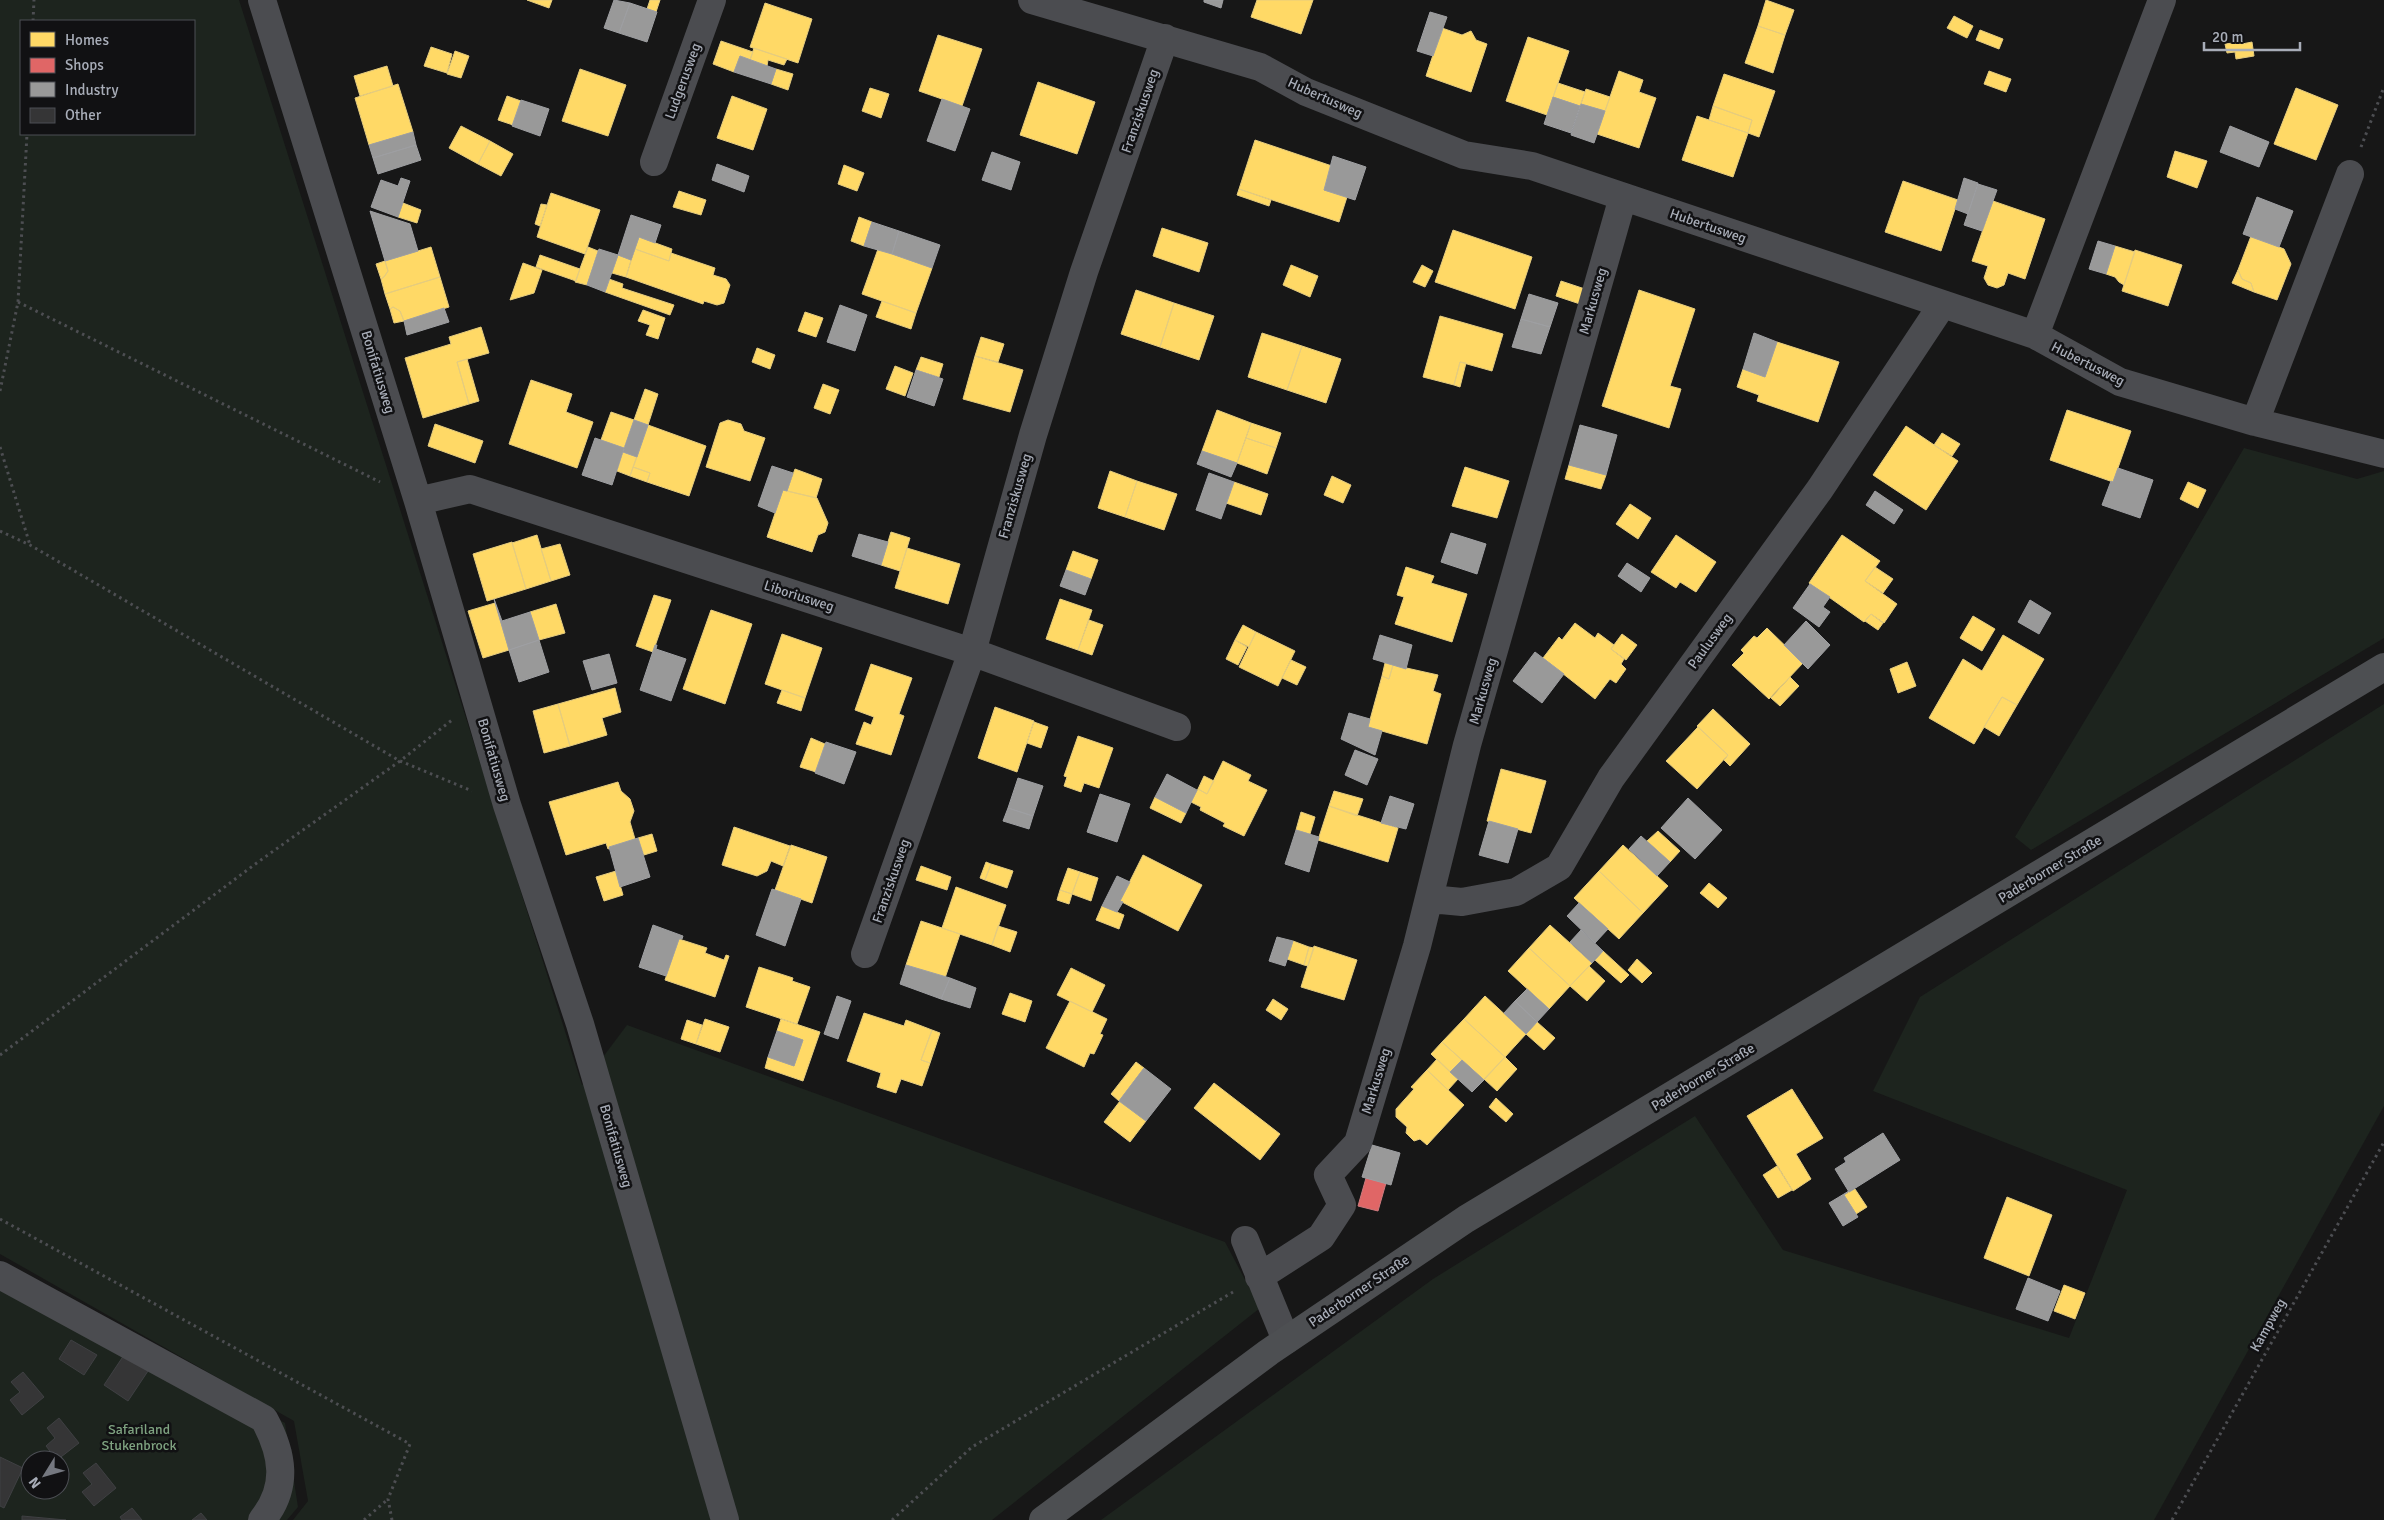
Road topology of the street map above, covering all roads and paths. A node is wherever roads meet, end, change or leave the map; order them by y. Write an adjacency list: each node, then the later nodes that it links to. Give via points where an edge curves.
1 (34, 0): 6 (path)
2 (262, 0): 20 (street, Bonifatiusweg)
3 (712, 0): 10 (street, Ludgerusweg)
4 (1032, 0): 7 (street, Hubertusweg)
5 (2162, 0): 15 (street)
6 (33, 20)
7 (1165, 38): 12 (street, Hubertusweg, via 1260,67 1306,92 1464,155 1532,166); 23 (street, Franziskusweg, via 1084,272 1033,434)
8 (2384, 87): 11 (path)
9 (27, 135): 13 (path)
10 (654, 162)
11 (2350, 174): 17 (street)
12 (1623, 197): 14 (street, Hubertusweg); 29 (street, Markusweg, via 1467,746)
13 (18, 302): 16 (path); 20 (path)
14 (1942, 305): 15 (street, Hubertusweg); 29 (street, Paulusweg, via 1820,489 1611,778 1559,867 1516,892 1462,902)
15 (2034, 335): 17 (street, Hubertusweg, via 2120,382)
16 (0, 391)
17 (2255, 422): 19 (street, Hubertusweg)
18 (0, 447): 22 (path)
19 (2384, 454)
20 (418, 501): 23 (street, Liboriusweg, via 470,489); 25 (street, Bonifatiusweg)
21 (0, 531): 22 (path)
22 (30, 545): 27 (path)
23 (972, 652): 26 (street, Liboriusweg); 30 (street, Franziskusweg)
24 (2384, 667): 37 (main road, Paderborner Straße, via 1466,1219)
25 (478, 700): 27 (path); 28 (street, Bonifatiusweg)
26 (1177, 727)
27 (400, 762): 28 (path); 31 (path, via 258,862)
28 (507, 805): 42 (street, Bonifatiusweg, via 580,1024)
29 (1430, 899): 36 (street, Markusweg, via 1358,1143 1328,1175 1342,1204 1320,1237)
30 (865, 954)
31 (0, 1055)
32 (2384, 1142): 45 (path, Kampweg)
33 (0, 1219): 38 (path, via 410,1444)
34 (1245, 1240): 36 (street)
35 (0, 1275): 39 (street, via 264,1419 275,1440 280,1463 279,1489)
36 (1260, 1277): 37 (street); 43 (path, via 972,1447)
37 (1286, 1340): 44 (main road, Paderborner Straße)
38 (388, 1499): 40 (path); 41 (path)
39 (262, 1520)
40 (364, 1520)
41 (392, 1520)
42 (725, 1520)
43 (892, 1520)
44 (1043, 1520)
45 (2172, 1520)

